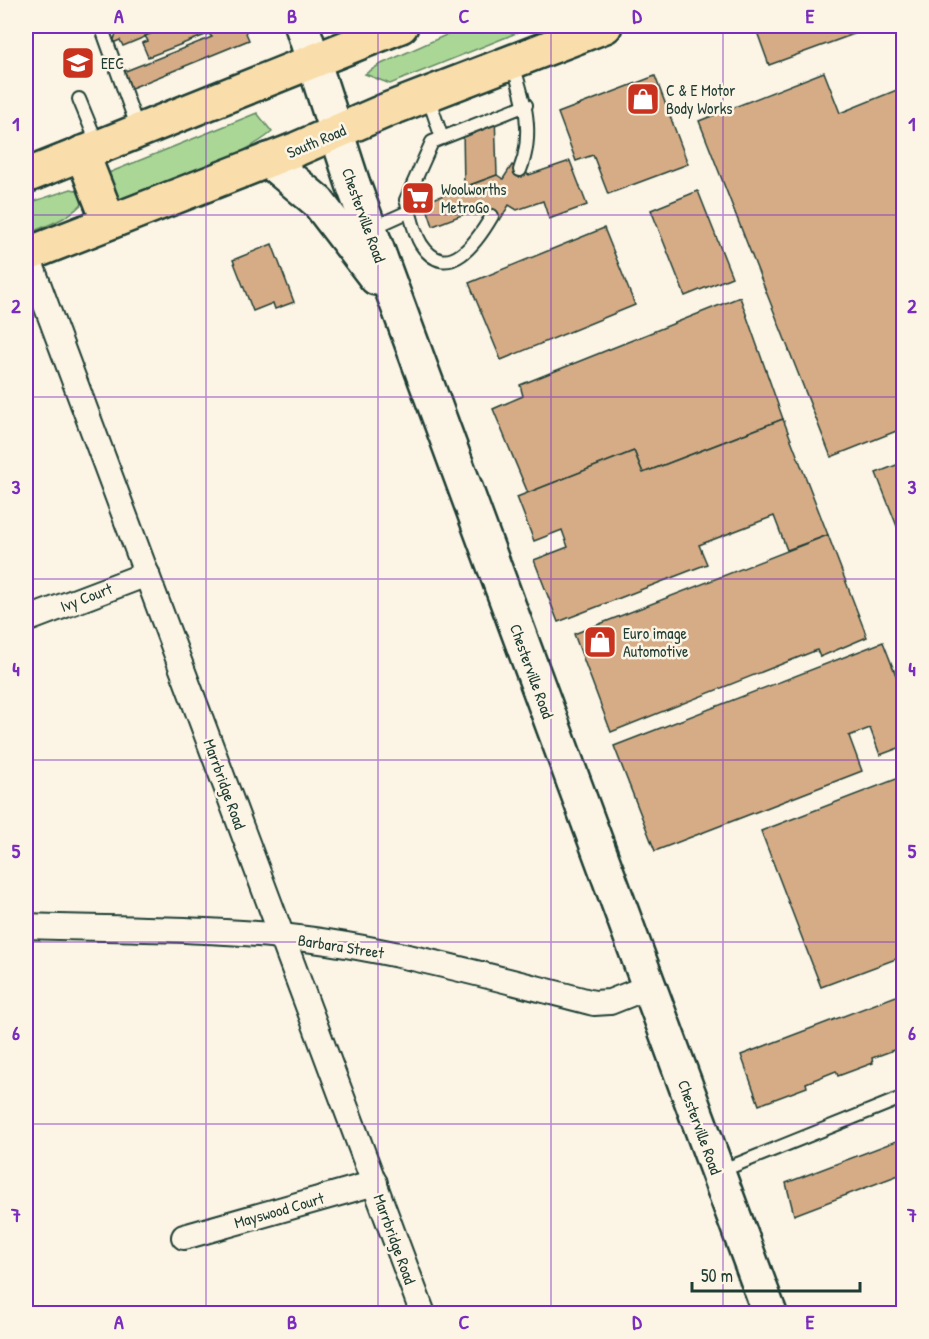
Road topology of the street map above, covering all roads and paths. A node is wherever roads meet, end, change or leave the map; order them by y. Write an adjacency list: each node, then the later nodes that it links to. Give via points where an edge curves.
1 (101, 26): 10 (lane)
2 (302, 26): 5 (main road, Chesterville Road)
3 (401, 26): 5 (highway)
4 (605, 26): 6 (highway, South Road)
5 (314, 60): 10 (highway); 11 (main road, Chesterville Road)
6 (512, 61): 7 (highway, South Road); 9 (lane)
7 (427, 94): 11 (highway, South Road); 12 (lane)
8 (79, 99): 13 (lane)
9 (526, 105): 12 (lane); 15 (lane, via 527,153)
10 (139, 131): 13 (highway)
11 (337, 133): 14 (highway, South Road); 20 (main road, Chesterville Road)
12 (442, 138): 17 (lane, via 432,142 406,200)
13 (90, 150): 16 (highway); 19 (highway)
14 (268, 160): 19 (highway, South Road); 22 (main road, via 318,202)
15 (520, 170)
16 (26, 176)
17 (410, 211): 18 (lane, via 421,244 442,261 463,255 477,243); 20 (lane)
18 (492, 216)
19 (110, 222): 21 (highway, South Road)
20 (369, 229): 22 (main road, Chesterville Road)
21 (26, 254): 23 (street, Marrbridge Road)
22 (398, 306): 27 (main road, Chesterville Road)
23 (147, 574): 24 (street, Ivy Court); 26 (street, Marrbridge Road)
24 (26, 620)
25 (26, 926): 26 (street, Barbara Street)
26 (281, 936): 27 (street, Barbara Street, via 393,955 594,1003 610,1002); 30 (street, Marrbridge Road)
27 (648, 987): 29 (main road, Chesterville Road)
28 (903, 1097): 29 (lane)
29 (717, 1172): 33 (main road, Chesterville Road)
30 (375, 1183): 31 (street, Mayswood Court); 32 (street, Marrbridge Road)
31 (184, 1237)
32 (423, 1314)
33 (770, 1314)

